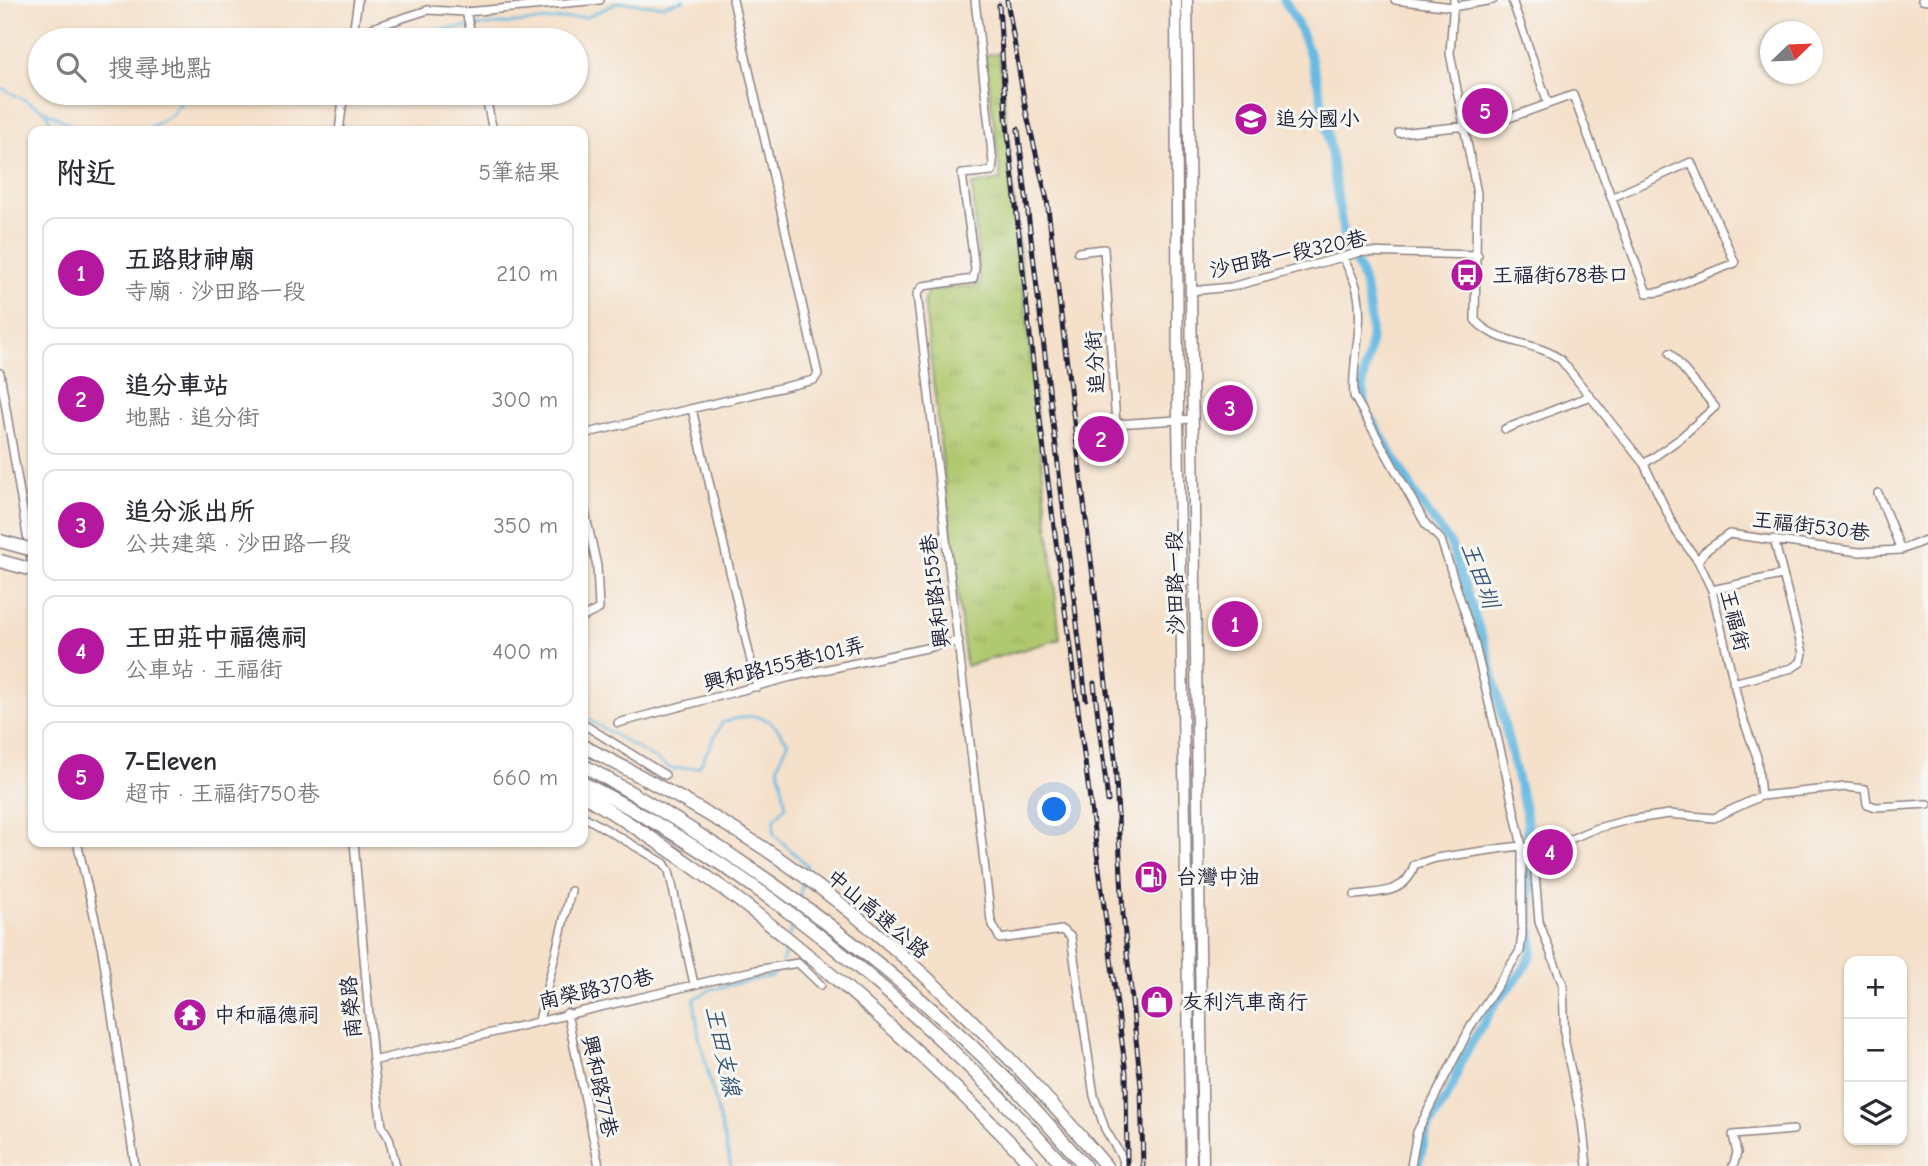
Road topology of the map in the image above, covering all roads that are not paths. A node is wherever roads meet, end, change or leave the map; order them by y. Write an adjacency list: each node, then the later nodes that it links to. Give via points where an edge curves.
1 (358, 0): 14 (street)
2 (600, 0): 13 (street)
3 (733, 0): 33 (street, via 818,374 814,380)
4 (975, 0): 57 (street, 興和路155巷, via 993,163 992,172 962,174 975,269 973,279 923,286 917,295)
5 (1176, 0): 23 (main road, 沙田路一段)
6 (1187, 0): 23 (main road, 沙田路一段)
7 (1395, 0): 12 (street)
8 (1493, 0): 12 (street)
9 (1512, 0): 17 (street)
10 (1922, 0): 11 (street)
11 (1928, 1)
12 (1453, 4): 20 (street, 王福街, via 1450,52)
13 (466, 12): 15 (street, via 428,10); 16 (street)
14 (354, 28)
15 (378, 28)
16 (470, 28)
17 (1548, 103): 20 (street, via 1495,123); 25 (street, via 1573,95)
18 (342, 105): 21 (street)
19 (488, 105): 22 (street)
20 (1464, 124): 24 (street); 27 (street, 王福街, via 1477,194)
21 (340, 126)
22 (492, 126)
23 (1183, 131): 29 (main road, 沙田路一段); 35 (main road, 沙田路一段)
24 (1398, 133)
25 (1611, 198): 25 (street, via 1691,162 1735,263 1647,293)
26 (1078, 252): 36 (street, 追分街, via 1104,249)
27 (1478, 255): 28 (street, 沙田路一段320巷, via 1361,253); 32 (street, 王福街, via 1475,320 1500,338 1550,351)
28 (1344, 259): 29 (street, 沙田路一段320巷, via 1231,287); 70 (street, via 1357,289 1360,320 1352,376 1354,396 1425,523 1441,540 1474,641)
29 (1189, 292): 34 (main road, 沙田路一段)
30 (1670, 353): 40 (street, via 1715,407)
31 (0, 373): 42 (street)
32 (1590, 396): 37 (street); 40 (street, 王福街)
33 (692, 409): 38 (street); 59 (street)
34 (1192, 419): 35 (street); 91 (main road, 沙田路一段)
35 (1178, 420): 36 (street); 90 (main road, 沙田路一段)
36 (1116, 424): 39 (street)
37 (1505, 429)
38 (588, 433)
39 (1118, 456)
40 (1644, 464): 52 (street, 王福街, via 1677,533)
41 (1878, 493): 50 (street)
42 (24, 514): 43 (street); 45 (street)
43 (28, 515)
44 (588, 530): 56 (street, via 599,590 599,609)
45 (28, 539)
46 (1774, 539): 50 (street, 王福街530巷, via 1859,552); 52 (street, 王福街530巷, via 1730,534); 54 (street)
47 (1928, 540): 50 (street, 王福街530巷)
48 (0, 541): 49 (highway, bridge)
49 (28, 549)
50 (1901, 550)
51 (0, 561): 53 (highway, bridge)
52 (1698, 561): 55 (street, 王福街)
53 (28, 569)
54 (1782, 575): 55 (street); 58 (street, via 1801,662)
55 (1712, 590): 58 (street, 王福街)
56 (588, 614)
57 (959, 641): 59 (street, 興和路155巷101弄); 89 (street, 興和路155巷, via 992,928 1000,939 1062,930 1071,937 1094,1096)
58 (1733, 683): 66 (street, 王福街, via 1757,757)
59 (757, 687): 60 (street, 興和路155巷101弄)
60 (618, 723)
61 (588, 727): 64 (street)
62 (588, 749): 88 (highway, 中山高速公路, via 761,847 874,932 1007,1058)
63 (588, 768): 87 (highway, 中山高速公路, via 727,851 868,955 1004,1077)
64 (665, 775)
65 (588, 785): 86 (highway, via 682,839 764,894 833,949 990,1086)
66 (1761, 796): 68 (street, via 1846,788 1865,789 1867,804 1877,807); 73 (street, via 1714,818 1669,814 1628,820)
67 (588, 798): 85 (highway, via 696,867 788,940 934,1068)
68 (1928, 804)
69 (588, 819): 76 (street, via 664,863)
70 (1522, 846): 73 (street); 75 (street, via 1436,858 1414,865 1398,888); 92 (street, via 1520,951 1465,1036 1417,1132)
71 (78, 847): 82 (street, via 102,949)
72 (354, 847): 80 (street, 南榮路)
73 (1538, 853): 93 (street, via 1539,922 1563,985 1565,1043)
74 (570, 891): 79 (street)
75 (1355, 895)
76 (694, 984): 77 (street, 南榮路370巷, via 798,963); 78 (street, 南榮路370巷)
77 (821, 985)
78 (567, 1013): 79 (street, 南榮路370巷); 84 (street, 興和路77巷)
79 (539, 1020): 80 (street, 南榮路370巷)
80 (373, 1061): 83 (street, 南榮路, via 382,1126 390,1138)
81 (1793, 1130): 94 (street, via 1733,1135 1737,1153)
82 (135, 1166)
83 (396, 1166)
84 (599, 1166)
85 (1033, 1166)
86 (1064, 1166)
87 (1085, 1166)
88 (1106, 1166)
89 (1124, 1166)
90 (1191, 1166)
91 (1203, 1166)
92 (1411, 1166)
93 (1587, 1166)
94 (1733, 1166)

